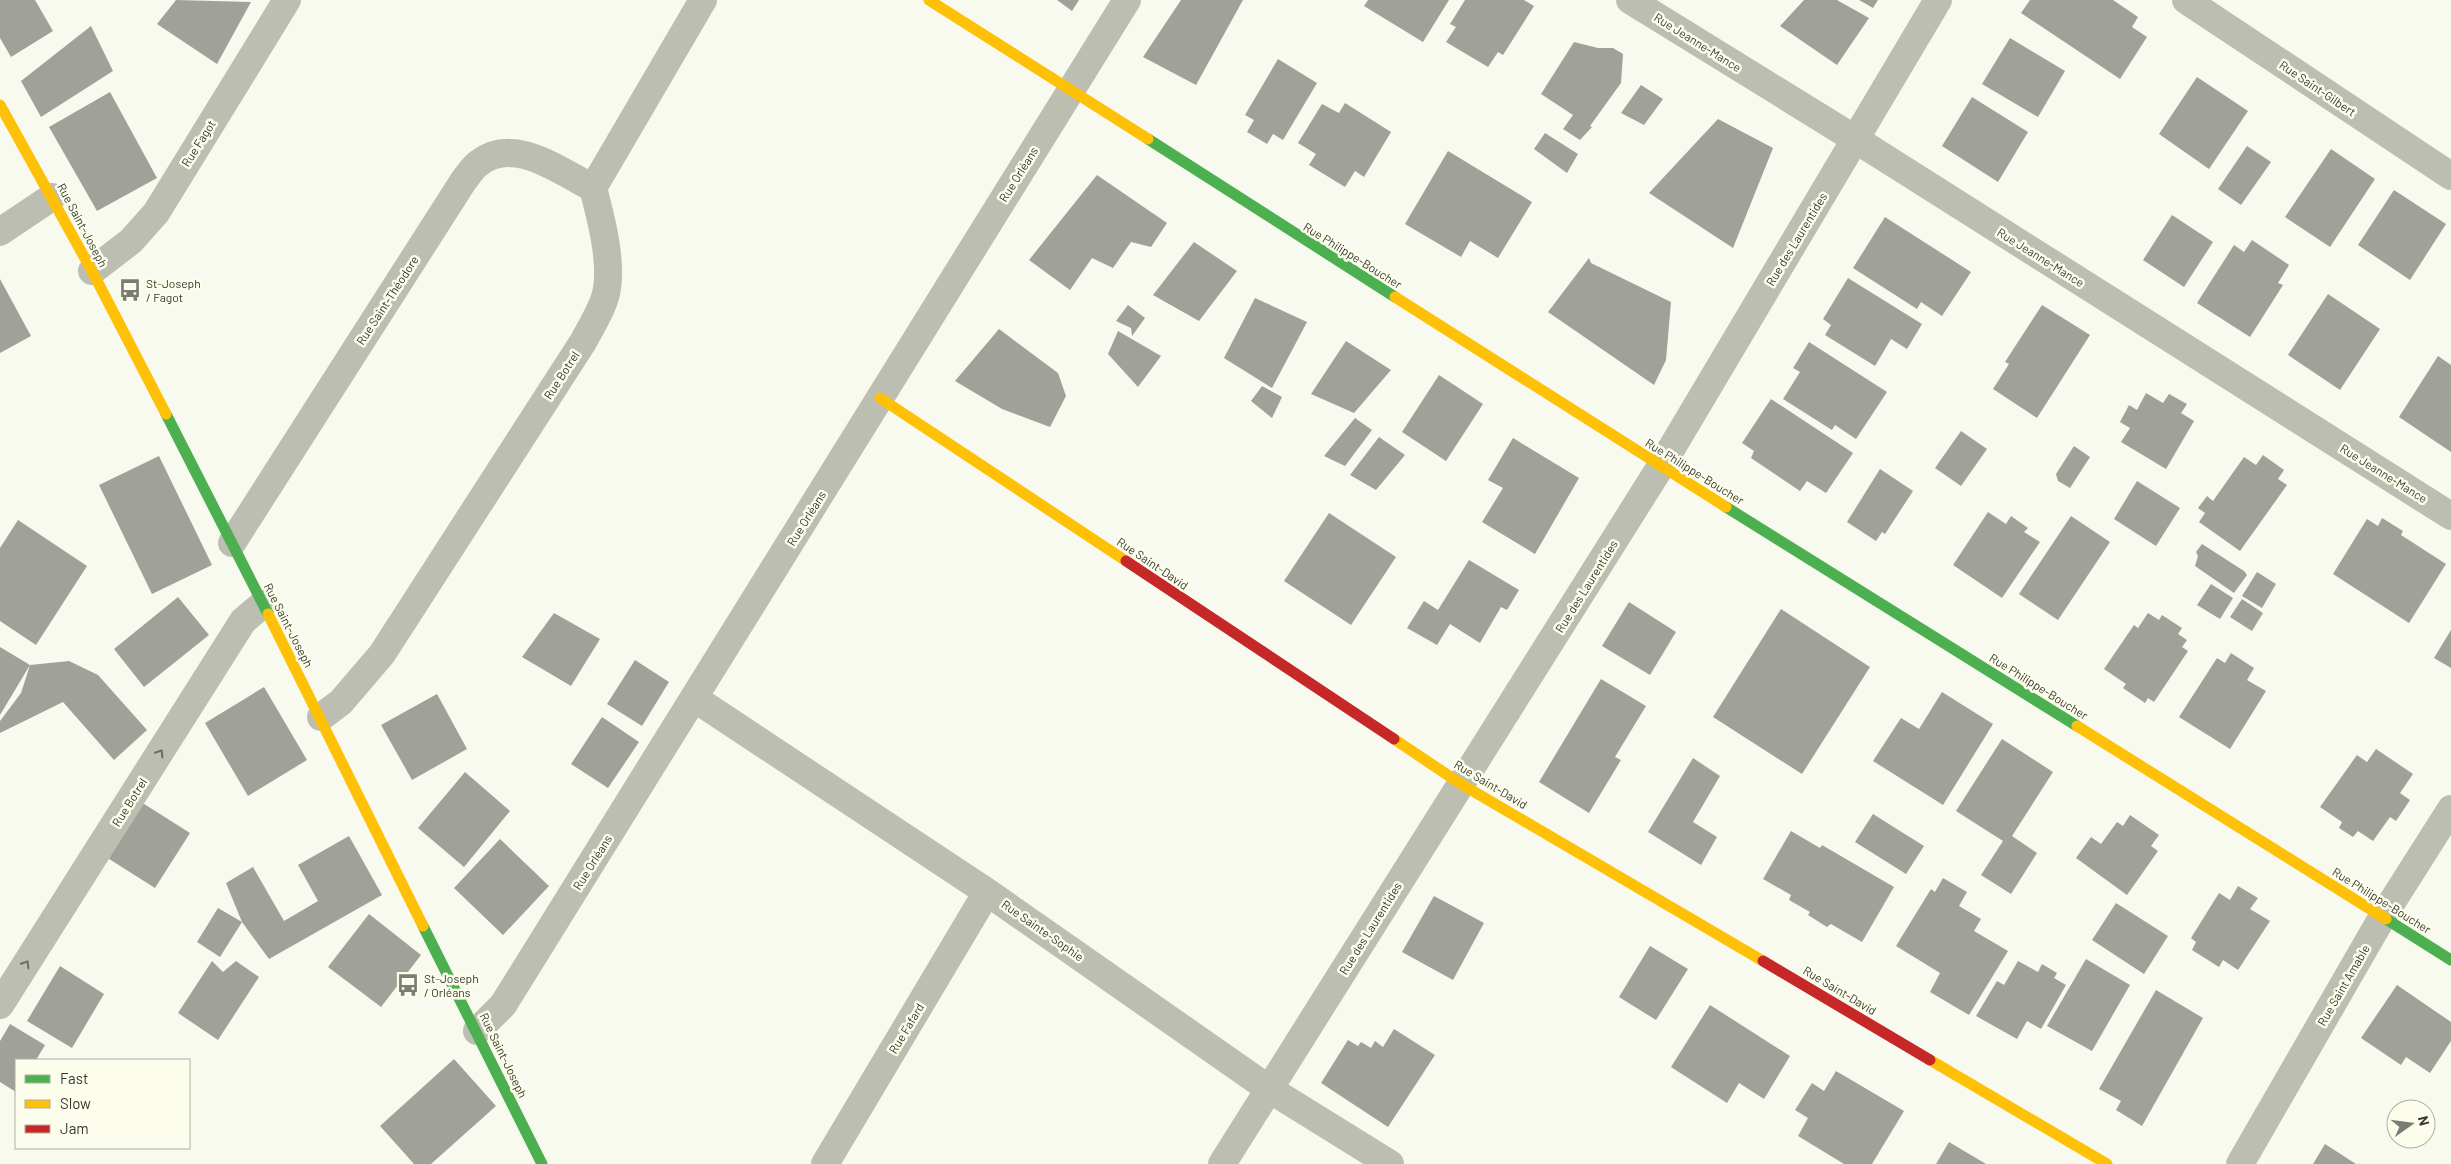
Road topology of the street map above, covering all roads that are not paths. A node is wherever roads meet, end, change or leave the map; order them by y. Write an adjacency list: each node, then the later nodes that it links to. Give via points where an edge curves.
1 (286, 0): 15 (street, Rue Fagot, via 156,213 131,241)
2 (703, 0): 12 (street)
3 (929, 0): 8 (street, Rue Philippe-Boucher)
4 (1127, 0): 8 (street, Rue Orléans)
5 (1630, 0): 10 (street, Rue Jeanne-Mance)
6 (1938, 0): 10 (street, Rue des Laurentides)
7 (2186, 0): 11 (street, Rue Saint-Gilbert)
8 (1069, 91): 16 (street, Rue Orléans); 17 (street, Rue Philippe-Boucher)
9 (0, 106): 13 (street, Rue Saint-Joseph)
10 (1855, 139): 17 (street, Rue des Laurentides); 18 (street, Rue Jeanne-Mance)
11 (2451, 176)
12 (592, 188): 19 (street, Rue Saint-Théodore, via 526,154 503,152 480,162 464,180); 22 (street, Rue Botrel, via 603,225 608,266 604,301 583,342 382,654 341,702)
13 (52, 197): 14 (street); 15 (street, Rue Saint-Joseph)
14 (0, 232)
15 (92, 271): 19 (street, Rue Saint-Joseph)
16 (880, 398): 21 (street, Rue Orléans); 23 (street, Rue Saint-David)
17 (1661, 466): 23 (street, Rue des Laurentides); 26 (street, Rue Philippe-Boucher)
18 (2451, 516)
19 (232, 543): 20 (street, Rue Saint-Joseph)
20 (263, 604): 22 (street, Rue Saint-Joseph); 28 (street, Rue Botrel, one-way to 20, via 243,621)
21 (694, 698): 25 (street, Rue Sainte-Sophie); 29 (street, Rue Orléans, via 503,1005)
22 (321, 717): 29 (street, Rue Saint-Joseph)
23 (1461, 784): 30 (street, Rue des Laurentides); 35 (street, Rue Saint-David)
24 (2451, 809): 26 (street, Rue Saint Amable)
25 (988, 892): 30 (street, Rue Sainte-Sophie); 32 (street, Rue Fafard)
26 (2383, 916): 27 (street, Rue Philippe-Boucher); 36 (street, Rue Saint Amable)
27 (2451, 960)
28 (0, 1005)
29 (477, 1031): 31 (street, Rue Saint-Joseph)
30 (1269, 1089): 33 (street, Rue des Laurentides); 34 (street, Rue Sainte-Sophie)
31 (542, 1164)
32 (825, 1164)
33 (1222, 1164)
34 (1390, 1164)
35 (2107, 1164)
36 (2240, 1164)

